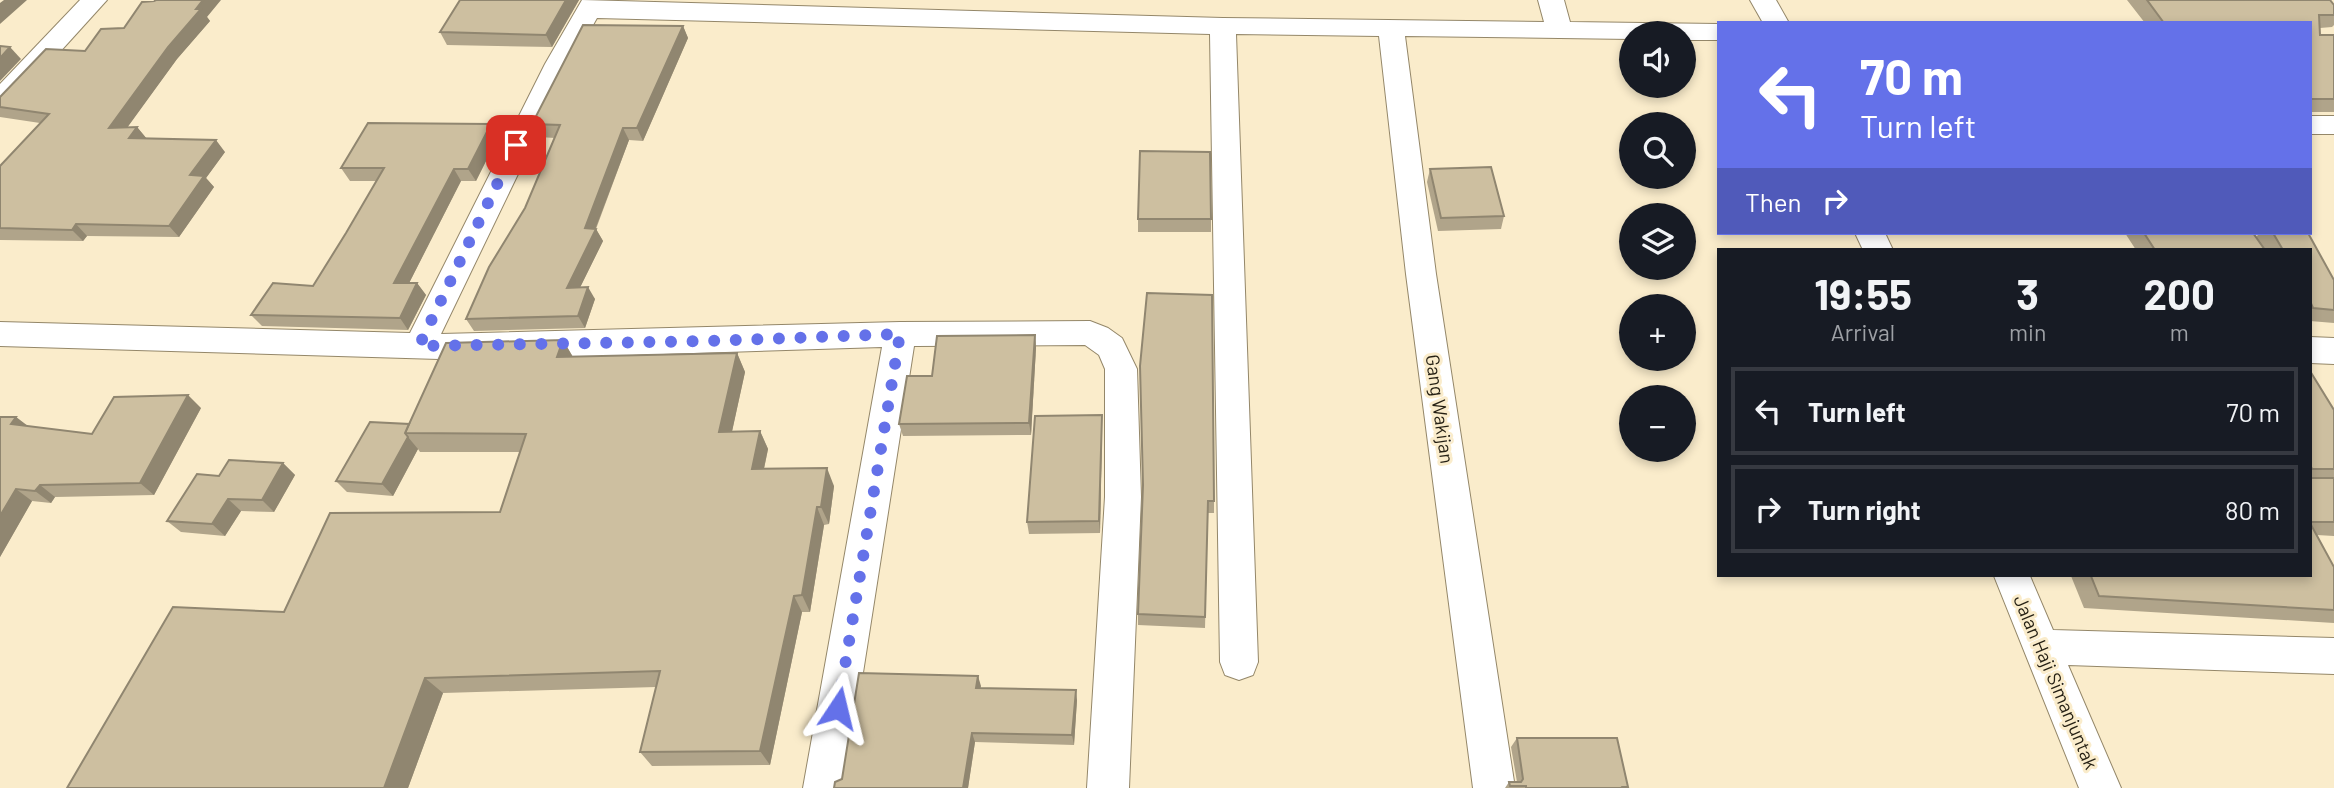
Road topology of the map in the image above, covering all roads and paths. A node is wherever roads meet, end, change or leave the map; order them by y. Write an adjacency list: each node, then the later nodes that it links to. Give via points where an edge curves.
1 (94, 0): 10 (street)
2 (1551, 0): 8 (street)
3 (1763, 0): 5 (street)
4 (592, 5): 6 (street); 15 (street, via 493,192)
5 (1775, 21)
6 (1223, 26): 7 (street); 21 (street)
7 (1391, 29): 8 (street); 24 (street, Gang Wakijan)
8 (1559, 30): 9 (street)
9 (1717, 32)
10 (0, 101)
11 (2312, 125): 12 (street)
12 (2334, 125)
13 (0, 334): 15 (street)
14 (900, 334): 15 (street); 22 (street); 23 (street, via 1090,333 1109,343 1117,355 1123,496)
15 (419, 346)
16 (2312, 351): 17 (street)
17 (2334, 351)
18 (2012, 577): 19 (street, Jalan Haji Simanjuntak)
19 (2041, 647): 20 (street); 25 (street, Jalan Haji Simanjuntak)
20 (2334, 656)
21 (1240, 662)
22 (824, 788)
23 (1108, 788)
24 (1494, 788)
25 (2100, 788)

